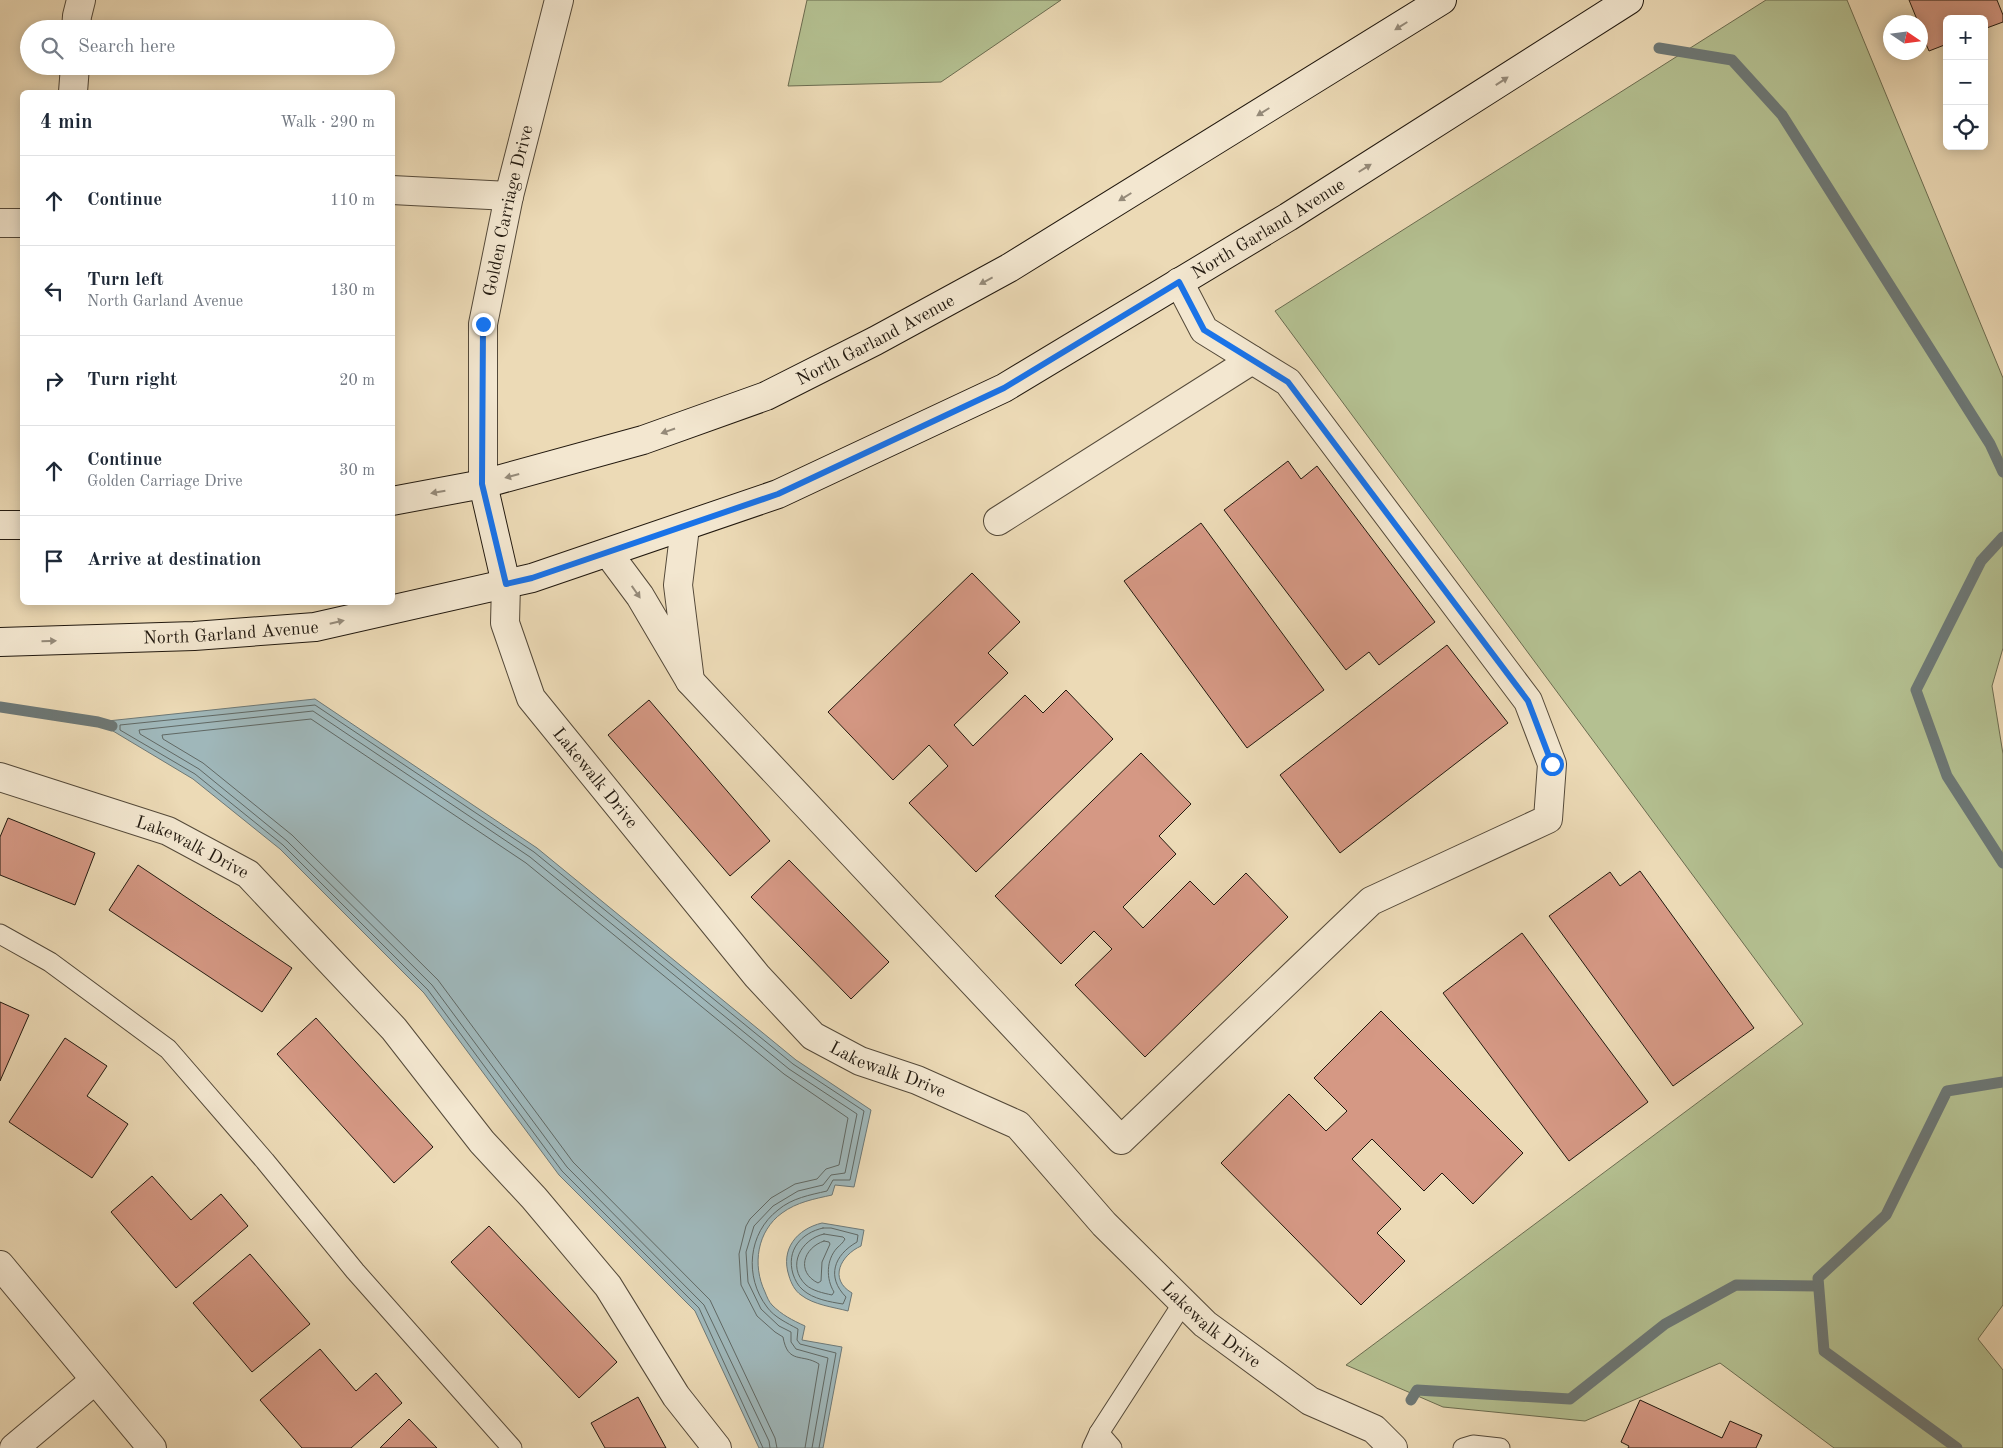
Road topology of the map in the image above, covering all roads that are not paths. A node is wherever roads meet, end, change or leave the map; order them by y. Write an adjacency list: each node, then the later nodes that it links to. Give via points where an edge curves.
1 (81, 0): 5 (street)
2 (559, 0): 9 (street, Golden Carriage Drive)
3 (1442, 0): 14 (street, North Garland Avenue, one-way to 14, via 1009,268 766,396 643,440)
4 (1629, 0): 12 (street, North Garland Avenue, one-way to 4, via 1288,217)
5 (78, 20)
6 (74, 75): 7 (street)
7 (73, 90)
8 (395, 190): 9 (street)
9 (509, 196): 14 (street, Golden Carriage Drive, via 483,324)
10 (20, 223): 11 (street)
11 (0, 224)
12 (1179, 282): 13 (street, via 1204,330); 19 (street, North Garland Avenue, via 1004,388 778,494)
13 (1252, 360): 16 (street); 23 (street, via 1288,382 1528,701 1552,764 1548,820 1371,901 1120,1140)
14 (482, 484): 15 (street, North Garland Avenue, one-way to 15); 21 (street, Golden Carriage Drive)
15 (395, 500)
16 (998, 521)
17 (20, 525): 18 (street)
18 (0, 526)
19 (685, 527): 20 (street, North Garland Avenue); 23 (street, via 678,585)
20 (608, 553): 21 (street, North Garland Avenue); 23 (street, one-way to 23, via 640,596)
21 (506, 584): 22 (street, North Garland Avenue, one-way to 21, via 194,636 315,627); 27 (street, Lakewalk Drive, via 505,623 531,698 757,976 813,1036 860,1061 917,1080 1018,1125 1104,1224)
22 (0, 642)
23 (690, 681)
24 (0, 777): 33 (street, Lakewalk Drive, via 168,831 248,874 394,1029 482,1142 608,1286 676,1396)
25 (0, 934): 32 (lane, via 50,962 168,1050 355,1271)
26 (0, 1265): 28 (street)
27 (1183, 1303): 29 (lane); 35 (street, Lakewalk Drive, via 1205,1324 1310,1401 1374,1429)
28 (95, 1380): 30 (street); 31 (street)
29 (1096, 1440): 34 (lane)
30 (14, 1448)
31 (152, 1448)
32 (512, 1448)
33 (718, 1448)
34 (1112, 1448)
35 (1393, 1448)
36 (1463, 1448): 37 (lane, via 1473,1445)
37 (1500, 1448)

